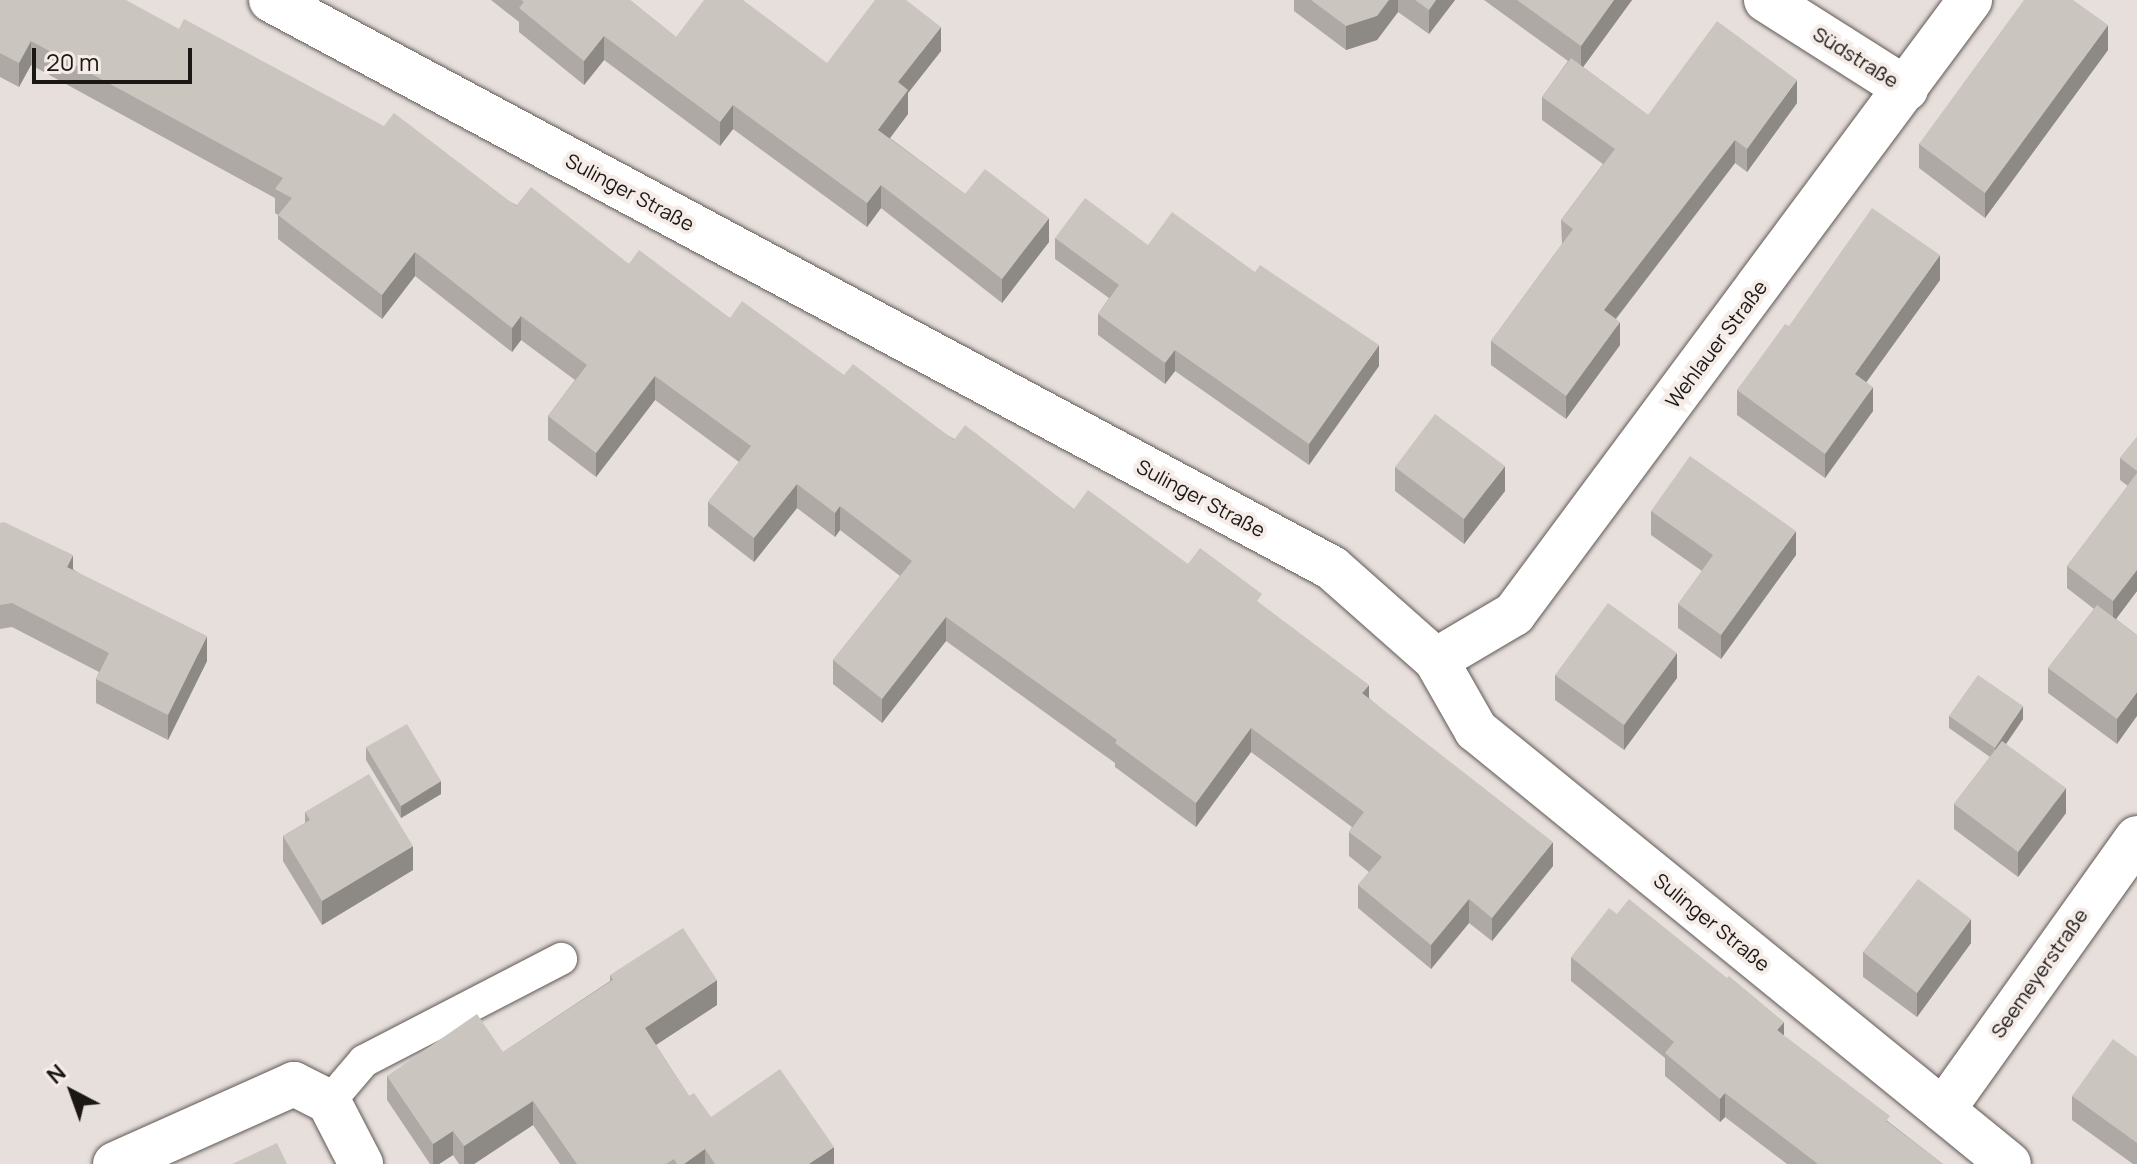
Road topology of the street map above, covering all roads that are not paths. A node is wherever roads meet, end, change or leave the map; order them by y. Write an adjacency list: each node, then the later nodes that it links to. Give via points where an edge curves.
1 (1766, 0): 4 (street, Südstraße)
2 (1970, 0): 4 (street, Wehlauer Straße)
3 (289, 4): 5 (street, Sulinger Straße, via 1332,568)
4 (1906, 89): 5 (street, Wehlauer Straße, via 1514,614)
5 (1436, 660): 9 (street, Sulinger Straße, via 1476,730)
6 (2137, 838): 9 (street, Seemeyerstraße)
7 (561, 959): 8 (lane, via 364,1061)
8 (329, 1102): 10 (street, via 294,1084); 11 (street)
9 (1943, 1110): 12 (street, Sulinger Straße)
10 (115, 1164)
11 (361, 1164)
12 (2009, 1164)

